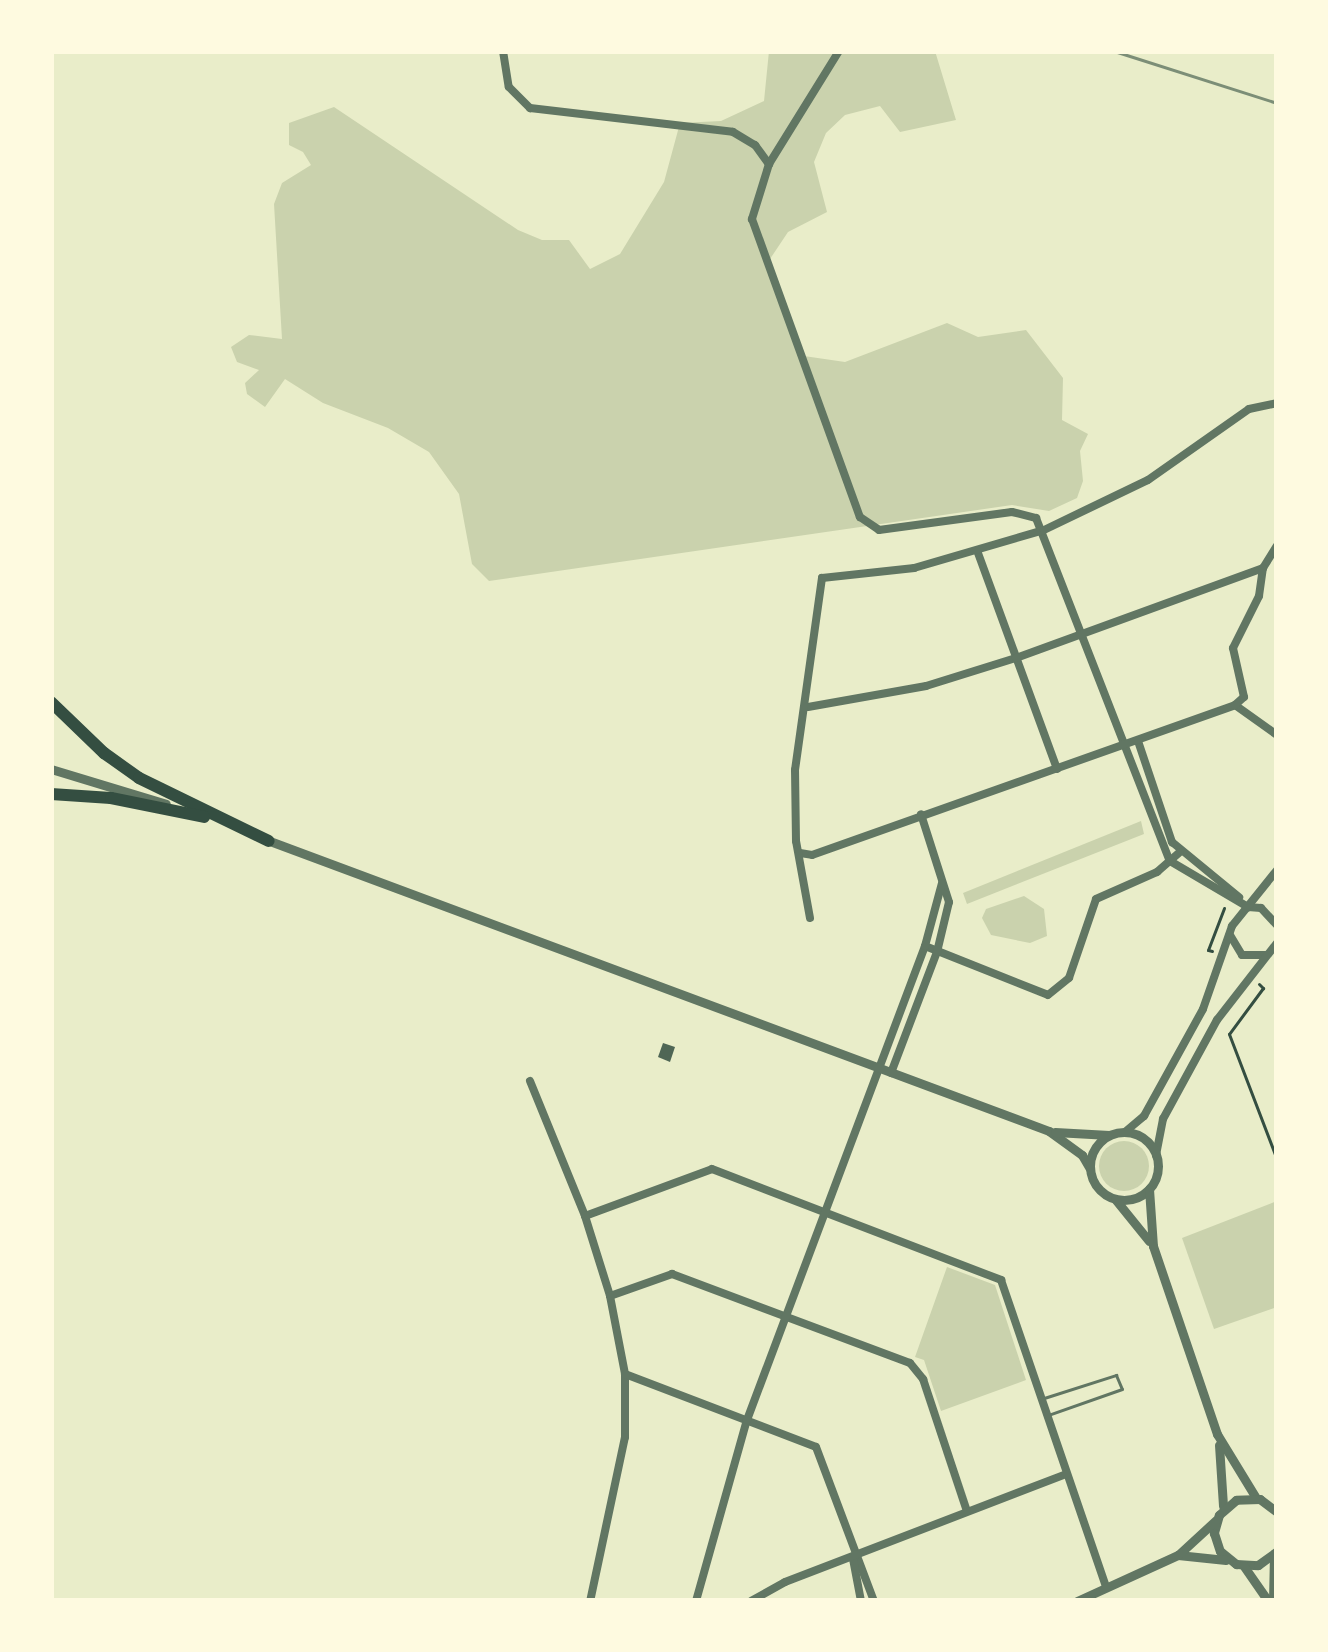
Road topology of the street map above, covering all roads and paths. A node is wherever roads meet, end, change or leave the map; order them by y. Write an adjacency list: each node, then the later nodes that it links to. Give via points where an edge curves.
1 (502, 51): 3 (street, via 509,88 530,108 733,132)
2 (839, 51): 3 (street)
3 (769, 164): 5 (street, via 752,219 759,248 862,520 884,530 1019,512)
4 (1277, 403): 5 (street, via 1249,409 1148,480)
5 (1044, 530): 7 (street); 9 (street)
6 (1277, 546): 8 (street)
7 (978, 553): 10 (street); 13 (street, via 822,578)
8 (1263, 568): 9 (street); 12 (street, via 1259,596 1233,648 1244,697)
9 (1082, 636): 10 (street); 16 (street)
10 (1016, 658): 13 (street, via 926,686); 18 (street)
11 (51, 702): 22 (main road, via 139,778)
12 (1235, 705): 14 (street); 15 (street)
13 (808, 706): 23 (street, via 795,770)
14 (1277, 735)
15 (1138, 741): 16 (street); 24 (street)
16 (1122, 746): 18 (street); 25 (street)
17 (51, 769): 21 (street)
18 (1057, 769): 20 (street)
19 (51, 794): 21 (main road)
20 (921, 814): 23 (street, via 812,855); 27 (street)
21 (209, 818): 22 (street)
22 (269, 841): 36 (street)
23 (799, 852): 29 (street)
24 (1180, 852): 25 (street); 28 (street)
25 (1170, 861): 28 (street); 34 (street, via 1096,899 1069,978 1048,995)
26 (1277, 870): 28 (street)
27 (942, 883): 33 (street); 34 (street, via 949,902)
28 (1248, 907): 30 (street, via 1261,908); 31 (street)
29 (809, 918)
30 (1277, 925)
31 (1229, 933): 35 (street, via 1242,955); 41 (street, via 1186,1042 1144,1116)
32 (1277, 943): 35 (street)
33 (925, 946): 34 (street); 36 (street)
34 (937, 952): 37 (street)
35 (1266, 955): 43 (street, via 1216,1020 1163,1119)
36 (878, 1068): 37 (street); 48 (street)
37 (891, 1073): 40 (street)
38 (530, 1081): 49 (street)
39 (1248, 1083): 44 (path)
40 (1049, 1131): 42 (street); 45 (street)
41 (1125, 1132): 42 (street); 43 (street, via 1144,1138)
42 (1109, 1135): 45 (street)
43 (1156, 1155): 46 (street)
44 (1277, 1160)
45 (1090, 1169): 47 (street)
46 (1149, 1189): 47 (street); 50 (street)
47 (1115, 1198): 50 (street)
48 (826, 1211): 49 (street, via 712,1169); 52 (street); 54 (street, via 1001,1280)
49 (585, 1216): 51 (street)
50 (1153, 1246): 57 (street)
51 (610, 1296): 52 (street, via 672,1274); 53 (street)
52 (785, 1316): 56 (street); 60 (street, via 919,1369)
53 (625, 1374): 56 (street); 68 (street, via 625,1437)
54 (1040, 1399): 55 (street); 55 (lane, via 1117,1375 1122,1389)
55 (1046, 1415): 58 (street)
56 (746, 1420): 64 (street, via 816,1447); 69 (street)
57 (1217, 1434): 59 (street); 61 (street)
58 (1066, 1474): 60 (street); 67 (street)
59 (1269, 1504): 61 (street, via 1241,1498)
60 (967, 1511): 64 (street)
61 (1220, 1513): 63 (street); 65 (street, via 1216,1542)
62 (1276, 1553): 66 (street); 74 (street)
63 (1178, 1555): 65 (street); 67 (street)
64 (854, 1557): 70 (street); 71 (street); 72 (street)
65 (1231, 1561): 66 (street)
66 (1243, 1565): 74 (street)
67 (1106, 1586): 73 (street)
68 (590, 1601)
69 (696, 1601)
70 (751, 1601)
71 (861, 1601)
72 (874, 1601)
73 (1078, 1601)
74 (1270, 1601)

